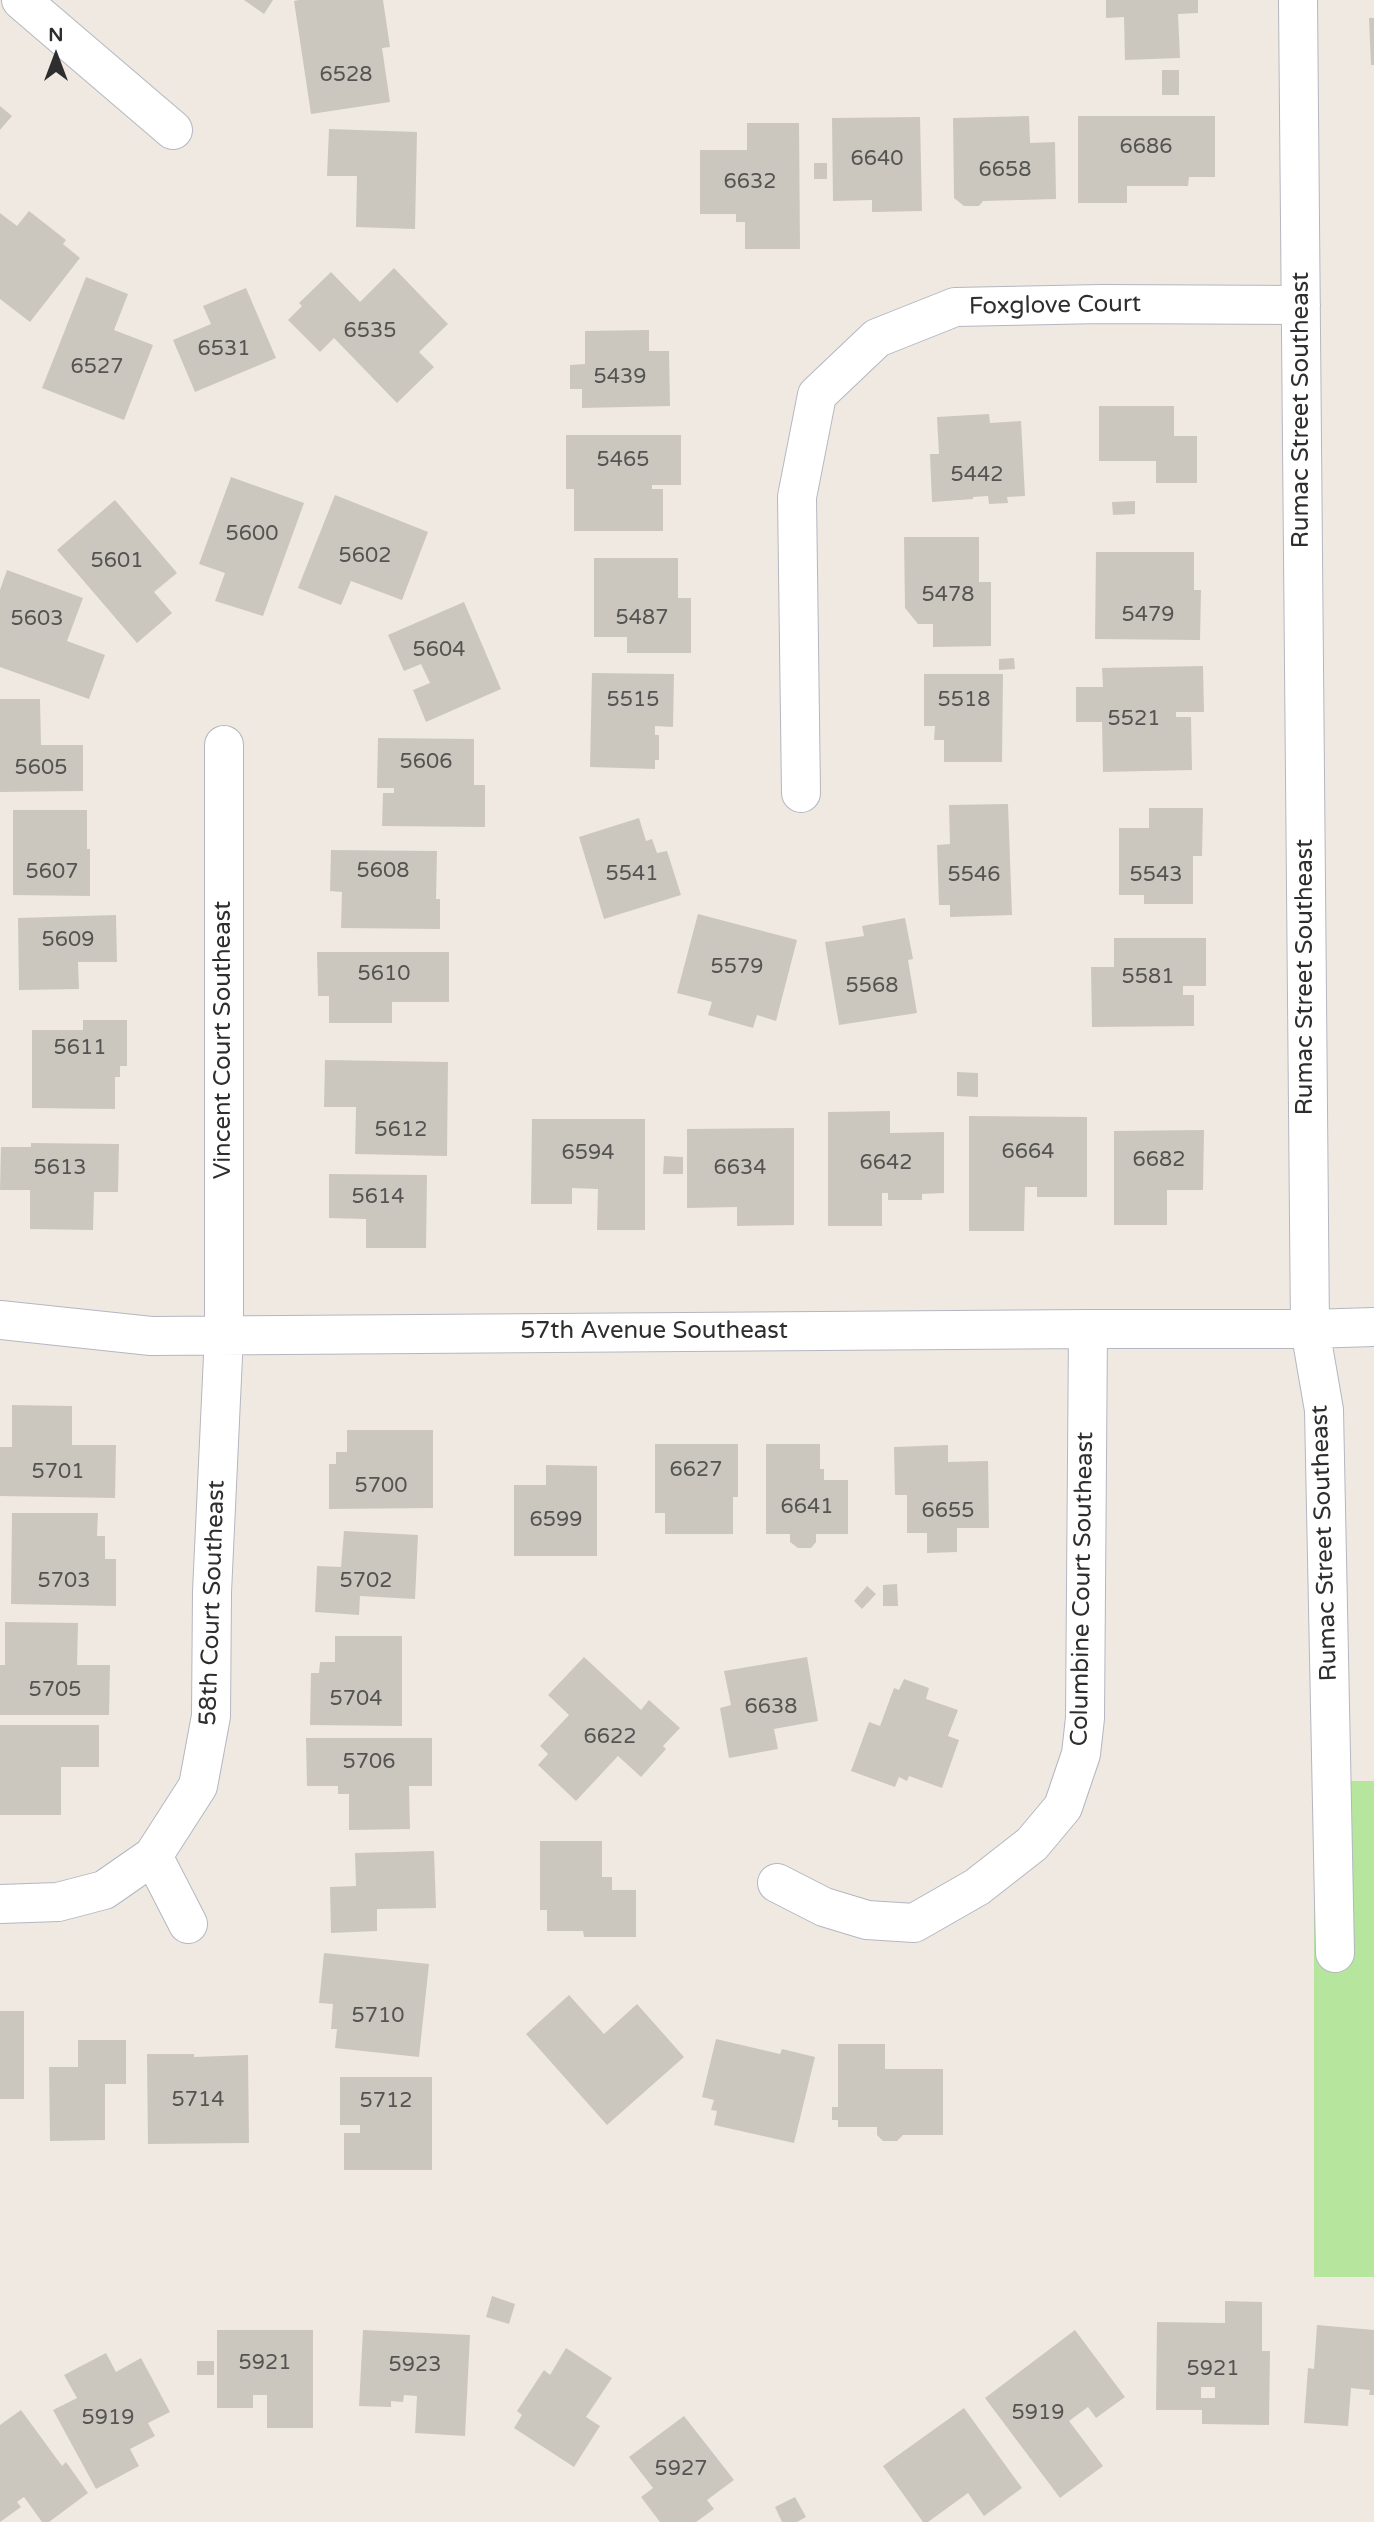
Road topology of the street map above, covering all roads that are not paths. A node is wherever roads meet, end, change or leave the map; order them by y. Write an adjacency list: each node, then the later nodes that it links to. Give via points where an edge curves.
1 (21, 0): 3 (street)
2 (1298, 0): 4 (street, Rumac Street Southeast)
3 (173, 130)
4 (1301, 305): 6 (street, Foxglove Court, via 955,307 877,338 817,395 797,497); 10 (street, Rumac Street Southeast)
5 (224, 744): 11 (street, Vincent Court Southeast)
6 (801, 793)
7 (0, 1320): 11 (street, 57th Avenue Southeast, via 151,1336)
8 (1374, 1327): 10 (street, 57th Avenue Southeast)
9 (1088, 1329): 10 (street, 57th Avenue Southeast); 11 (street, 57th Avenue Southeast); 13 (street, Columbine Court Southeast, via 1085,1718 1081,1754 1063,1807 1032,1844 977,1887 914,1923 867,1920 824,1907)
10 (1310, 1329): 16 (street, Rumac Street Southeast, via 1324,1410)
11 (224, 1335): 12 (street, 58th Court Southeast, via 211,1716 198,1786)
12 (153, 1856): 14 (street, 58th Court Southeast, via 104,1890 58,1902); 15 (street)
13 (777, 1883)
14 (0, 1904)
15 (188, 1924)
16 (1335, 1953)

